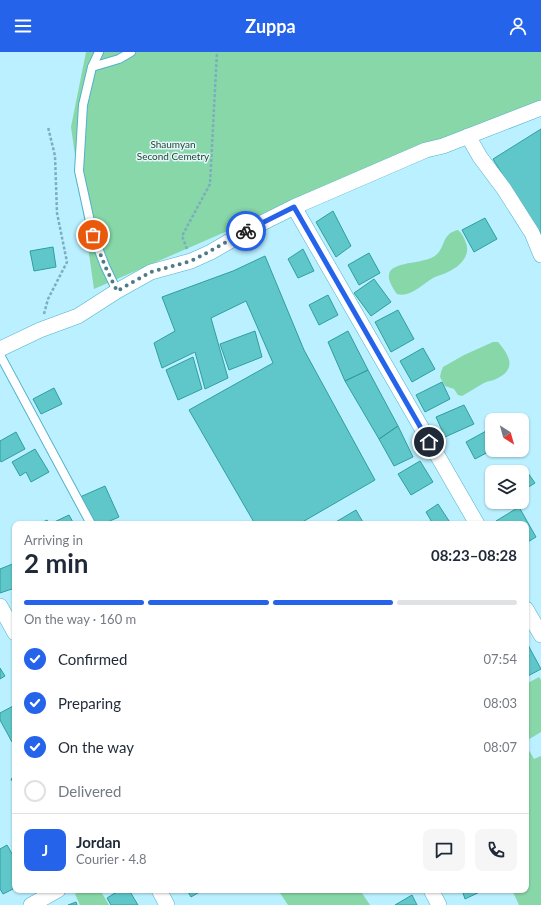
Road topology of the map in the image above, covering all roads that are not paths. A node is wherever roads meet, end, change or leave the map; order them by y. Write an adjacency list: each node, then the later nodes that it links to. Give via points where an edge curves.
1 (99, 52): 3 (lane)
2 (131, 52): 3 (lane, via 119,59)
3 (92, 66): 8 (lane, via 82,105 79,171 93,235)
4 (541, 108): 5 (street)
5 (468, 136): 6 (street, via 426,150); 7 (street, via 532,233)
6 (294, 207): 8 (street, via 211,252 191,261 151,272); 12 (street)
7 (541, 255)
8 (117, 291): 9 (street, via 78,316)
9 (0, 349)
10 (0, 355): 11 (lane)
11 (89, 521)
12 (475, 521)
13 (0, 606): 15 (street)
14 (529, 618): 16 (street)
15 (12, 628)
16 (541, 635)
17 (53, 893): 20 (street)
18 (161, 893): 21 (street)
19 (433, 893): 22 (street)
20 (31, 905)
21 (167, 905)
22 (439, 905)

